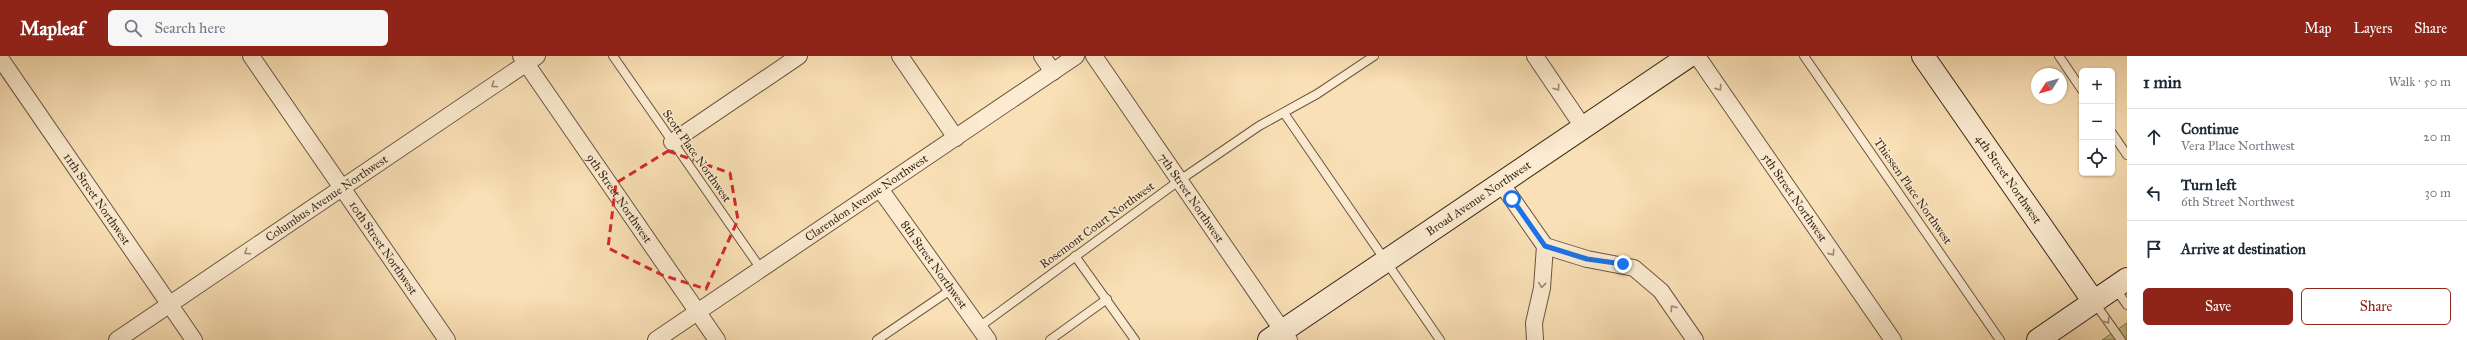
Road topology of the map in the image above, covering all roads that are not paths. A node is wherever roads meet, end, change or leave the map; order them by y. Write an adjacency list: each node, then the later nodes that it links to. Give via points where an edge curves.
1 (3, 56): 16 (street)
2 (251, 56): 28 (street, 10th Street Northwest)
3 (613, 56): 24 (lane, Scott Place Northwest)
4 (799, 56): 24 (street)
5 (900, 56): 22 (street)
6 (1042, 56): 18 (street)
7 (1076, 56): 18 (street, Clarendon Avenue Northwest)
8 (1094, 56): 26 (street, 7th Street Northwest)
9 (1374, 56): 20 (lane, Rosemont Court Northwest)
10 (1535, 56): 21 (street, one-way to 21)
11 (1689, 56): 21 (street, Broad Avenue Northwest)
12 (1697, 56): 54 (street, 5th Street Northwest, one-way to 54)
13 (1804, 56): 55 (lane, Thiessen Place Northwest)
14 (1923, 56): 37 (street, 4th Street Northwest)
15 (2059, 56): 19 (lane)
16 (0, 58): 38 (street, 11th Street Northwest)
17 (528, 58): 28 (street, Columbus Avenue Northwest, one-way to 28); 40 (street, 9th Street Northwest)
18 (1053, 72): 22 (street, Clarendon Avenue Northwest)
19 (2079, 86)
20 (1284, 112): 26 (lane, Rosemont Court Northwest); 32 (lane)
21 (1583, 127): 27 (street, Broad Avenue Northwest)
22 (956, 138): 29 (street, Clarendon Avenue Northwest)
23 (2115, 138): 25 (lane)
24 (672, 142): 33 (lane, Scott Place Northwest)
25 (2127, 155)
26 (1180, 180): 31 (lane, Rosemont Court Northwest); 42 (street, 7th Street Northwest)
27 (1501, 183): 30 (street); 32 (street, Broad Avenue Northwest)
28 (343, 188): 38 (street, Columbus Avenue Northwest, one-way to 38); 45 (street, 10th Street Northwest)
29 (880, 189): 33 (street, Clarendon Avenue Northwest); 35 (street, 8th Street Northwest)
30 (1545, 246): 52 (street, one-way to 52); 53 (street, one-way to 30, via 1661,291 1634,268 1587,259)
31 (1075, 256): 36 (lane); 41 (lane, Rosemont Court Northwest)
32 (1386, 260): 42 (street, Broad Avenue Northwest); 51 (lane)
33 (761, 269): 40 (street, Clarendon Avenue Northwest)
34 (2121, 283): 37 (street); 39 (lane)
35 (952, 289): 41 (street, 8th Street Northwest); 48 (lane)
36 (1107, 299): 49 (lane); 50 (lane)
37 (2094, 302): 56 (street); 57 (lane, one-way to 57)
38 (170, 304): 43 (street, Columbus Avenue Northwest); 44 (street, 11th Street Northwest)
39 (2127, 305)
40 (697, 312): 46 (street, Clarendon Avenue Northwest); 47 (street, 9th Street Northwest)
41 (984, 334)
42 (1280, 337)
43 (117, 340)
44 (194, 340)
45 (447, 340)
46 (656, 340)
47 (717, 340)
48 (877, 340)
49 (1050, 340)
50 (1135, 340)
51 (1440, 340)
52 (1534, 340)
53 (1695, 340)
54 (1893, 340)
55 (2000, 340)
56 (2038, 340)
57 (2121, 340)

